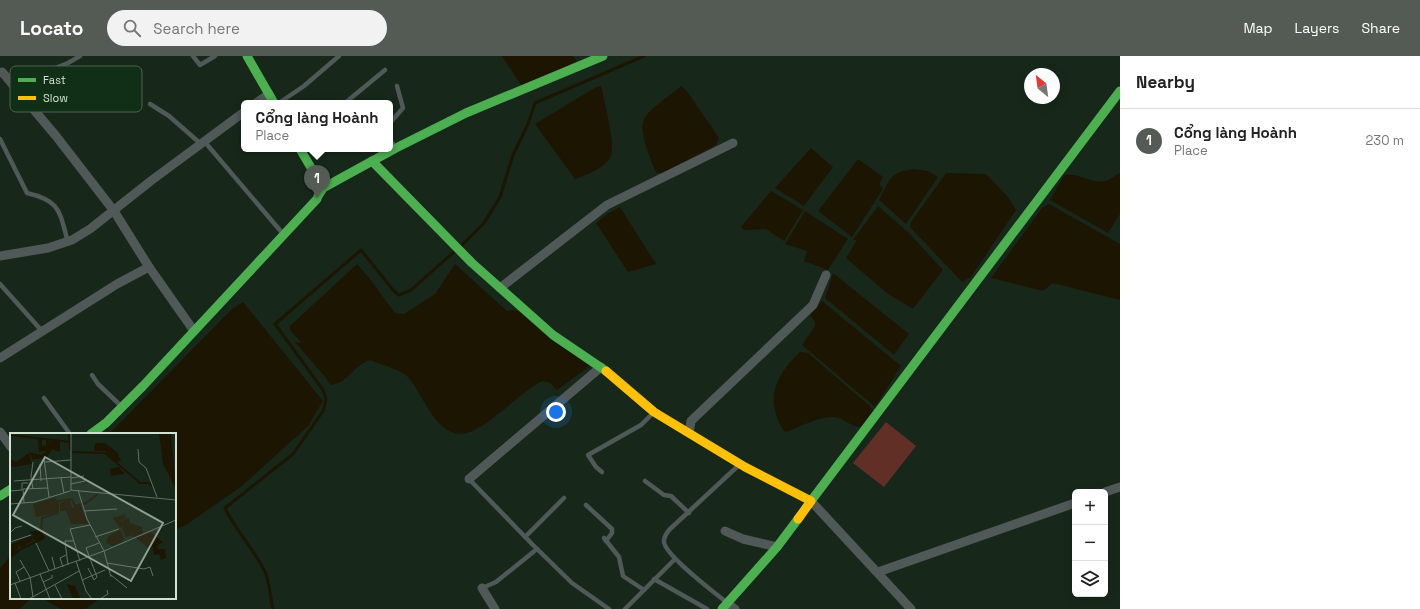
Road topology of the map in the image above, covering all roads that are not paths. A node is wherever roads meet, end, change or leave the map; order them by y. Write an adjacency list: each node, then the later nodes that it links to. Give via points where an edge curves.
1 (80, 56): 7 (lane)
2 (193, 56): 3 (lane, via 200,65)
3 (215, 56)
4 (246, 56): 13 (street)
5 (339, 56): 16 (lane)
6 (604, 56): 26 (street, via 466,113)
7 (60, 66)
8 (385, 70): 17 (lane)
9 (2, 72): 10 (street)
10 (10, 82)
11 (397, 86): 21 (lane, via 403,108)
12 (1120, 91): 62 (street)
13 (269, 94): 14 (street); 15 (street)
14 (260, 100)
15 (272, 100)
16 (283, 100)
17 (349, 100)
18 (150, 104): 23 (lane)
19 (34, 112): 32 (street)
20 (241, 114): 23 (street)
21 (393, 120)
22 (0, 139): 34 (lane, via 27,193 49,200 60,213)
23 (203, 143): 32 (street); 33 (lane)
24 (733, 143): 39 (street, via 607,205)
25 (393, 144): 26 (lane)
26 (396, 148): 27 (street)
27 (393, 150)
28 (302, 152): 31 (street)
29 (389, 152): 30 (street)
30 (372, 161): 31 (street); 39 (street)
31 (323, 188): 33 (street)
32 (114, 211): 34 (street, via 90,230); 36 (street)
33 (284, 235): 40 (street)
34 (68, 242): 35 (street)
35 (0, 256)
36 (148, 266): 40 (street); 41 (street)
37 (826, 275): 51 (street, via 813,305 691,421)
38 (0, 284): 41 (lane)
39 (500, 288): 43 (street, via 553,335)
40 (194, 331): 46 (street)
41 (42, 332): 42 (street)
42 (0, 358)
43 (601, 367): 47 (street); 55 (street)
44 (92, 375): 46 (lane)
45 (44, 398): 49 (lane)
46 (122, 408): 50 (street)
47 (654, 412): 51 (street); 54 (lane, via 641,425 588,455)
48 (0, 432): 52 (street)
49 (69, 433)
50 (92, 433)
51 (689, 433): 53 (street)
52 (10, 446)
53 (741, 464): 62 (street); 65 (lane)
54 (602, 472)
55 (469, 479): 67 (lane)
56 (645, 481): 65 (lane, via 664,495 671,496)
57 (1120, 487): 59 (street)
58 (10, 490): 60 (street)
59 (1108, 491)
60 (0, 496)
61 (564, 498): 67 (lane)
62 (811, 501): 68 (street); 71 (street)
63 (1072, 504): 71 (street)
64 (586, 505): 74 (lane, via 612,529 612,533 605,540 619,557 623,576)
65 (689, 513): 70 (lane, via 665,535 665,546)
66 (725, 531): 68 (street, via 743,539)
67 (525, 537): 69 (lane)
68 (777, 547): 75 (street)
69 (537, 549): 73 (lane, via 496,582); 77 (lane, via 572,584)
70 (675, 559): 72 (lane); 75 (lane)
71 (878, 572): 81 (street)
72 (654, 579): 74 (lane); 79 (lane)
73 (482, 588): 76 (street)
74 (644, 590): 78 (lane)
75 (725, 606): 80 (street)
76 (495, 609)
77 (609, 609)
78 (625, 609)
79 (707, 609)
80 (736, 609)
81 (911, 609)

